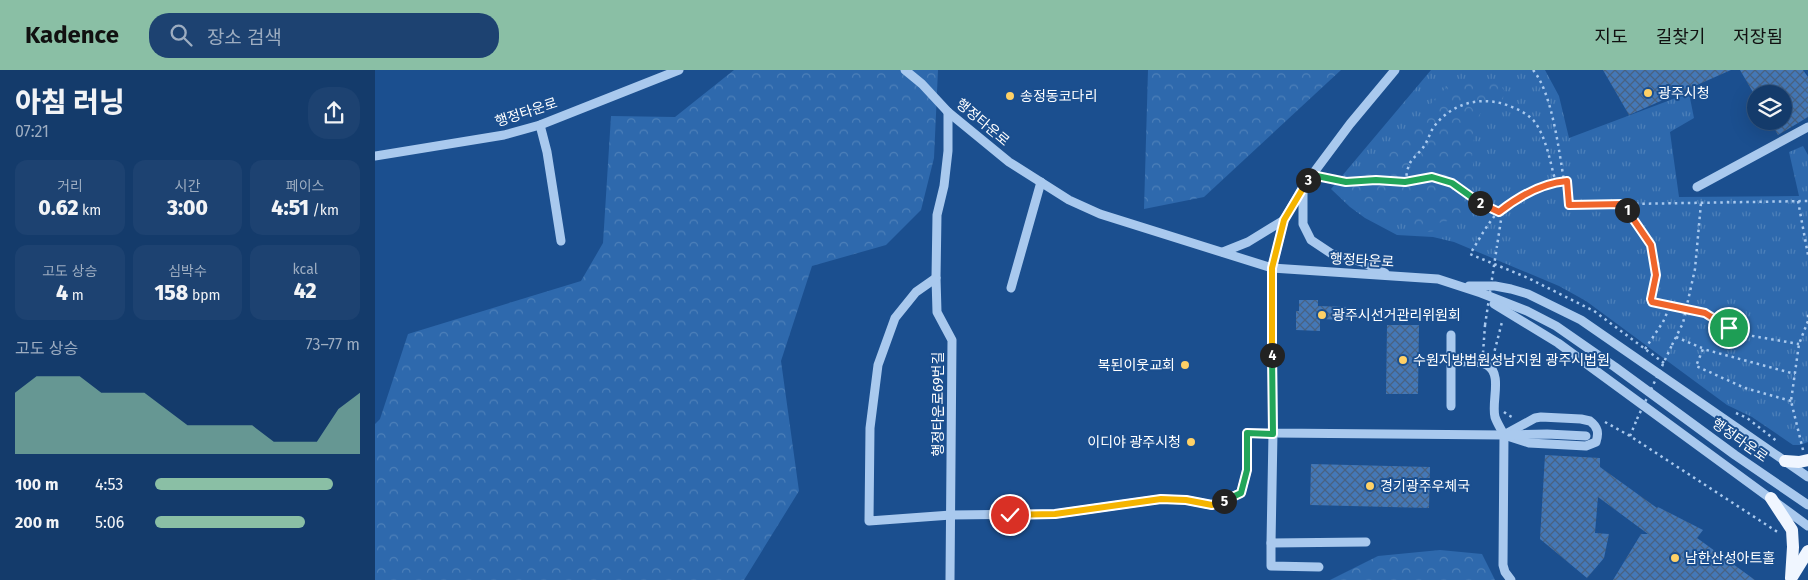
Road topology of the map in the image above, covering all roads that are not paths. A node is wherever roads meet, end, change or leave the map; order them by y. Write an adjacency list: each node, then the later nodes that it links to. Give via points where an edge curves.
1 (679, 70): 5 (street, 행정타운로)
2 (905, 70): 4 (street, 행정타운로)
3 (1395, 70): 9 (street)
4 (948, 112): 8 (street, 행정타운로, via 1009,162); 16 (street, 행정타운로69번길, via 948,151 937,215)
5 (540, 125): 7 (street, 행정타운로, via 468,142); 12 (street)
6 (1808, 127): 10 (street)
7 (375, 156)
8 (1041, 182): 13 (street, 행정타운로, via 1100,214); 18 (street)
9 (1303, 187): 11 (street); 15 (street, via 1303,224 1311,240 1332,254 1362,262)
10 (1697, 187)
11 (1284, 220): 13 (street, via 1248,242); 14 (street)
12 (561, 241)
13 (1223, 252): 14 (street, 행정타운로)
14 (1272, 268): 15 (street, 행정타운로); 22 (street)
15 (1390, 276): 17 (street, 행정타운로, via 1438,279)
16 (936, 278): 30 (street, 행정타운로69번길, via 937,312 952,340); 30 (street, via 916,292 895,318 878,365 871,428 869,522)
17 (1461, 286): 25 (street, via 1511,289 1581,320); 28 (street, via 1507,310 1558,343); 29 (street, 행정타운로, via 1527,311 1556,326)
18 (1011, 288)
19 (1451, 335): 20 (street)
20 (1451, 362): 21 (street); 23 (street, via 1481,363 1493,370 1495,416)
21 (1451, 406)
22 (1273, 434): 23 (street); 30 (street, via 1247,433 1247,470 1241,493 1212,505 1161,499 1055,514); 33 (street)
23 (1504, 435): 23 (street, via 1529,443 1586,446 1596,442 1598,437 1595,424 1590,421 1548,417 1535,418); 24 (street); 38 (street, via 1503,565)
24 (1586, 436)
25 (1785, 460): 26 (main road); 27 (street)
26 (1808, 460)
27 (1808, 477)
28 (1771, 498): 31 (street); 36 (main road, via 1793,536)
29 (1808, 505)
30 (951, 515): 37 (street, 행정타운로69번길)
31 (1808, 526)
32 (1366, 542): 33 (street)
33 (1271, 543): 35 (street, via 1271,566)
34 (1808, 551): 36 (main road)
35 (1319, 567)
36 (1791, 579)
37 (950, 580)
38 (1511, 580)

